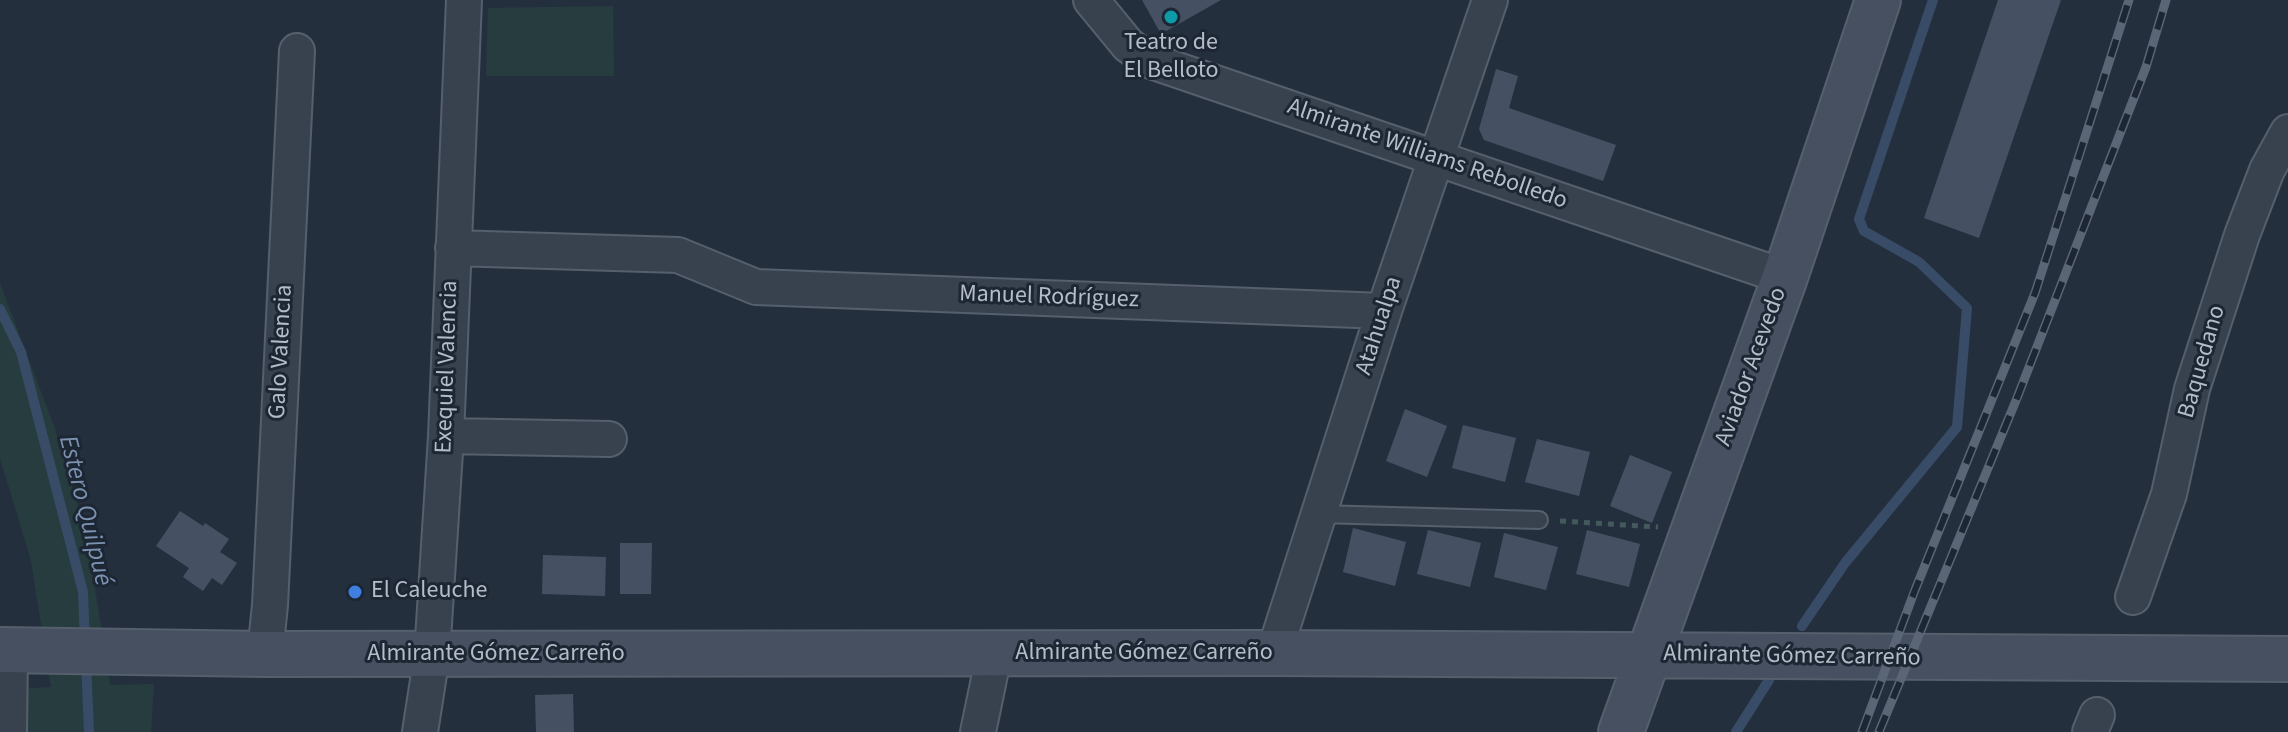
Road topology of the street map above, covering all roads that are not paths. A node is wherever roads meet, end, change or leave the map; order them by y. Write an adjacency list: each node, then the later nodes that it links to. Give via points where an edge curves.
1 (464, 0): 8 (street, Exequiel Valencia)
2 (1091, 0): 7 (street, Almirante Williams Rebolledo, via 1128,45 1148,60)
3 (1490, 0): 7 (street, Atahualpa)
4 (1878, 0): 9 (street, Aviador Acevedo)
5 (297, 51): 18 (street, Galo Valencia)
6 (2288, 132): 15 (street, Baquedano, via 2242,235 2192,389 2169,494)
7 (1437, 158): 9 (street, Almirante Williams Rebolledo); 10 (street, Atahualpa)
8 (453, 248): 10 (street, Manuel Rodríguez, via 678,255 756,287); 11 (street, Exequiel Valencia)
9 (1785, 277): 21 (street, Aviador Acevedo)
10 (1384, 311): 13 (street, Atahualpa)
11 (446, 436): 12 (street); 19 (street, Exequiel Valencia)
12 (609, 439)
13 (1318, 514): 14 (lane); 17 (street, Atahualpa)
14 (1539, 520)
15 (2133, 597)
16 (10, 650): 18 (street, Almirante Gómez Carreño); 23 (street)
17 (1274, 653): 20 (street, Almirante Gómez Carreño); 21 (street, Almirante Gómez Carreño)
18 (265, 654): 19 (street, Almirante Gómez Carreño)
19 (432, 655): 20 (street, Almirante Gómez Carreño); 24 (street, Exequiel Valencia)
20 (994, 655): 25 (street)
21 (1650, 656): 22 (street, Almirante Gómez Carreño); 26 (street, Aviador Acevedo)
22 (2288, 659)
23 (9, 732)
24 (420, 732)
25 (978, 732)
26 (1621, 732)

